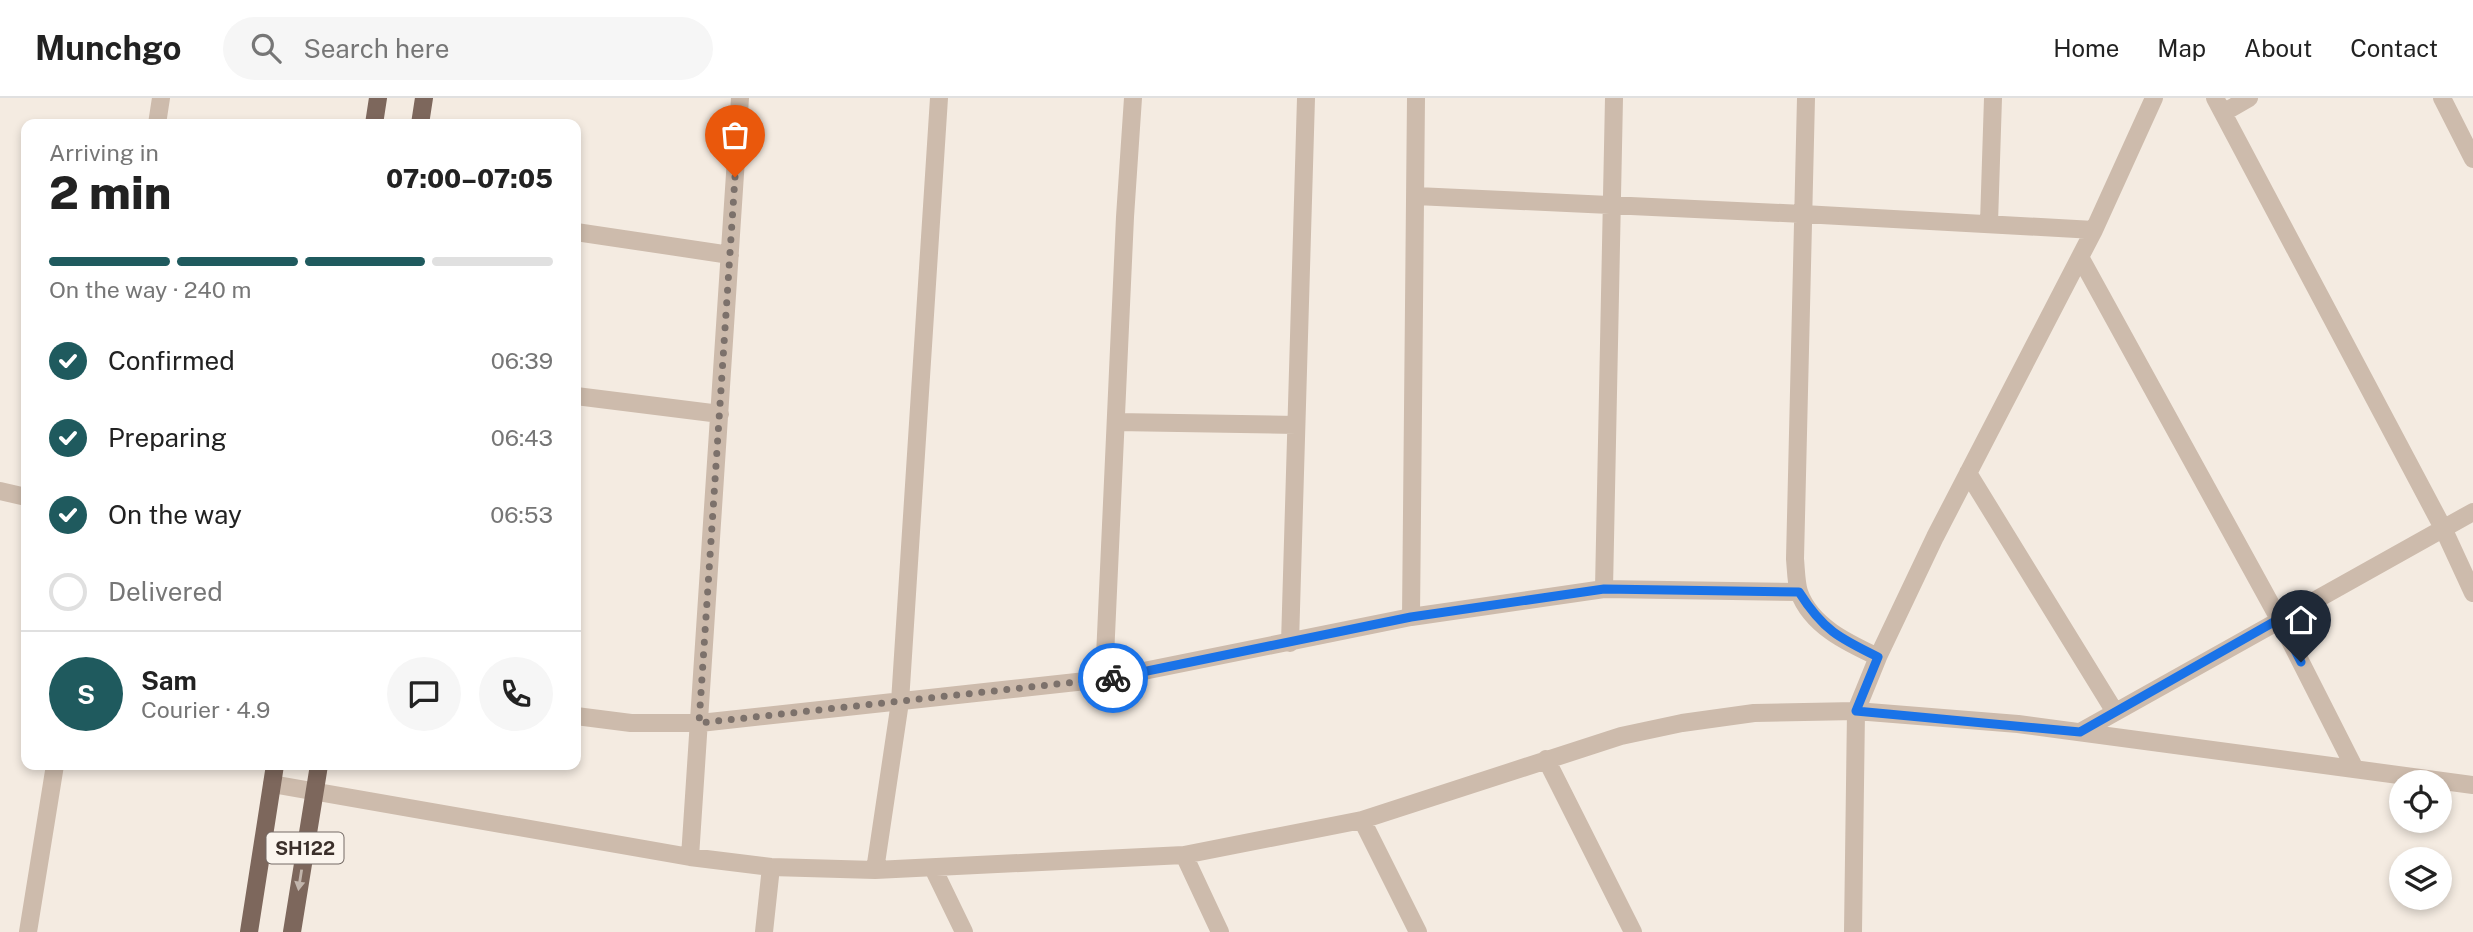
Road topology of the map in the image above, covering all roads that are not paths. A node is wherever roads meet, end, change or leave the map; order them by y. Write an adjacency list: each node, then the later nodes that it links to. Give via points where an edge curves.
1 (161, 98): 16 (street)
2 (378, 98): 17 (main road)
3 (424, 98): 18 (main road)
4 (740, 98): 26 (street)
5 (939, 98): 45 (street)
6 (1133, 98): 30 (street)
7 (1306, 98): 31 (street)
8 (1416, 98): 20 (street)
9 (1614, 98): 21 (street)
10 (1806, 98): 22 (street)
11 (1993, 98): 23 (street)
12 (2154, 98): 24 (street)
13 (2249, 98): 15 (street)
14 (2442, 98): 19 (street)
15 (2219, 105): 36 (street)
16 (158, 119)
17 (375, 119)
18 (421, 119)
19 (2473, 159)
20 (1416, 196): 21 (street); 40 (street)
21 (1612, 206): 22 (street); 37 (street)
22 (1803, 214): 23 (street); 38 (street, via 1795,559)
23 (1989, 223): 24 (street)
24 (2094, 230): 27 (street)
25 (581, 233): 26 (street)
26 (730, 256): 29 (street)
27 (2080, 257): 32 (street); 41 (street)
28 (581, 397): 29 (street)
29 (720, 414): 49 (street)
30 (1116, 422): 31 (street); 44 (street)
31 (1296, 425): 42 (street)
32 (1968, 473): 43 (street); 47 (street)
33 (0, 491): 34 (street)
34 (21, 497)
35 (2473, 512): 36 (street)
36 (2443, 528): 39 (street); 41 (street)
37 (1604, 589): 38 (street); 40 (street)
38 (1799, 592): 43 (street, via 1815,617 1842,640)
39 (2473, 593)
40 (1411, 617): 42 (street)
41 (2279, 619): 47 (street); 52 (street)
42 (1290, 643): 44 (street)
43 (1878, 657): 46 (street)
44 (1104, 680): 45 (street)
45 (900, 702): 49 (street); 64 (street)
46 (1856, 711): 50 (street); 51 (street, via 1754,713 1682,723); 73 (street)
47 (2115, 712): 50 (street)
48 (581, 717): 49 (street, via 631,723)
49 (699, 723): 61 (street)
50 (2080, 732): 52 (street)
51 (1546, 759): 59 (street); 72 (street)
52 (2355, 769): 57 (street)
53 (54, 770): 65 (street)
54 (274, 770): 56 (main road, SH122)
55 (318, 770): 58 (main road, SH122)
56 (272, 784): 58 (street); 66 (main road, SH122)
57 (2473, 785)
58 (314, 791): 61 (street); 67 (main road, SH122, one-way to 67)
59 (1362, 820): 60 (street); 71 (street)
60 (1184, 855): 63 (street); 70 (street)
61 (690, 857): 62 (street)
62 (771, 867): 64 (street); 68 (street)
63 (933, 868): 64 (street); 69 (street)
64 (875, 870)
65 (28, 932)
66 (249, 932)
67 (292, 932)
68 (764, 932)
69 (964, 932)
70 (1220, 932)
71 (1418, 932)
72 (1633, 932)
73 (1853, 932)

